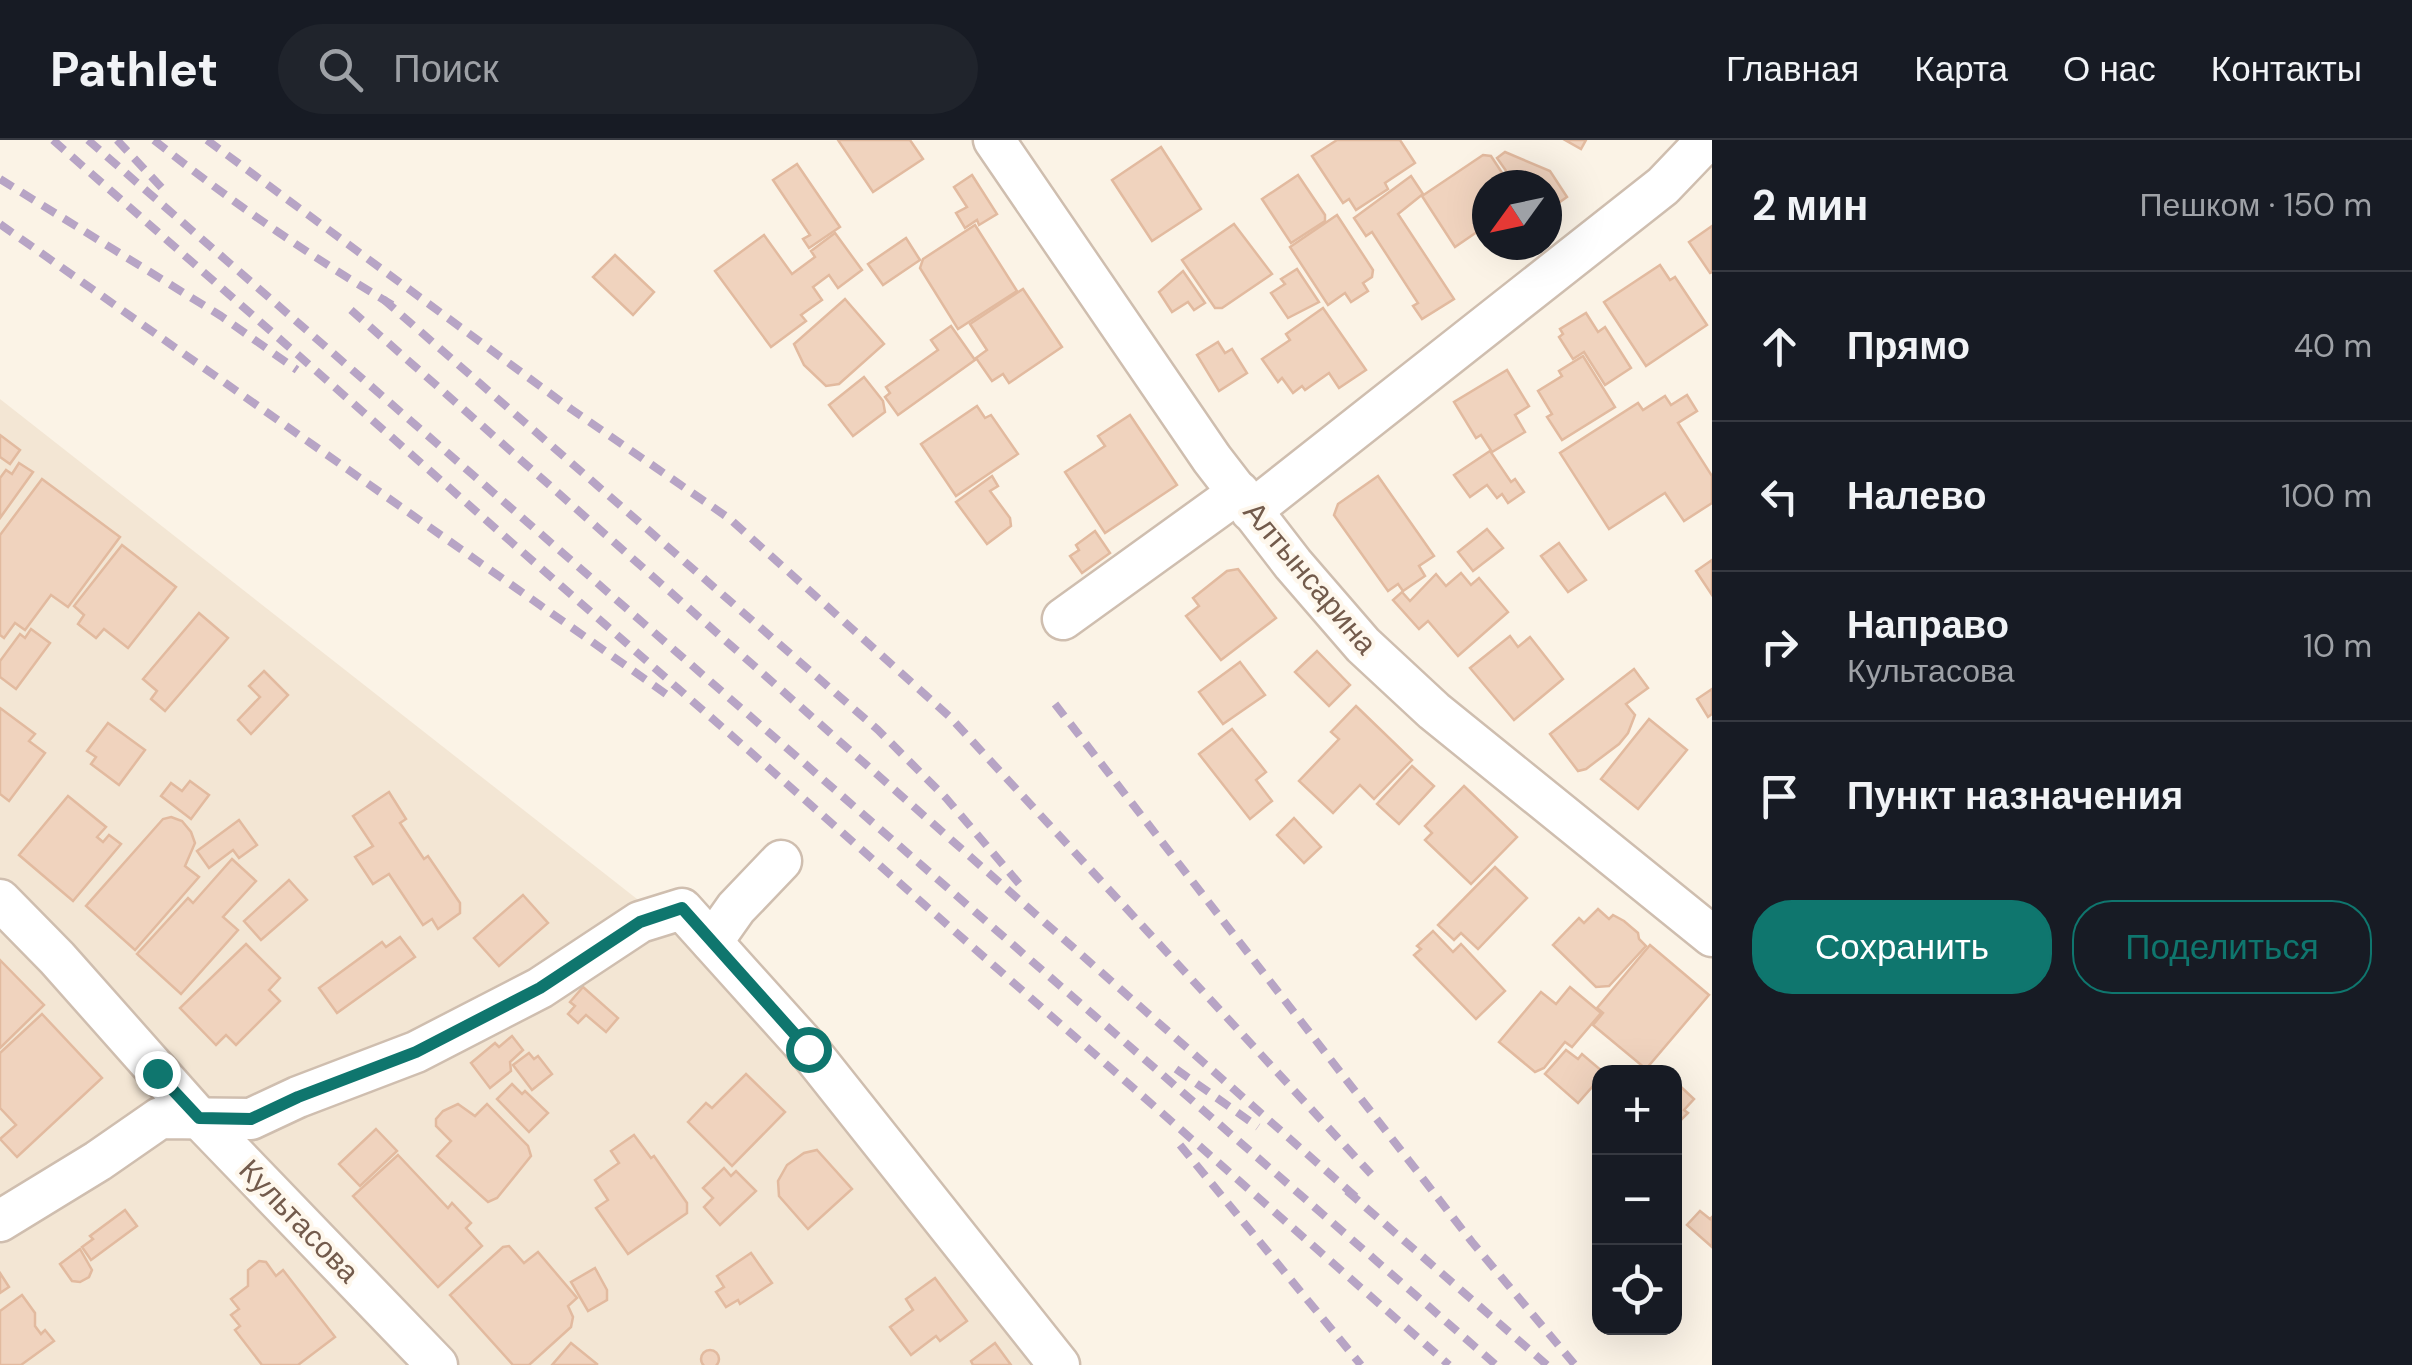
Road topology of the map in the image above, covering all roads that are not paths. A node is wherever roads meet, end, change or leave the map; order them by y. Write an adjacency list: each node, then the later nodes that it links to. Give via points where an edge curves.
1 (994, 140): 3 (street, Алтынсарина)
2 (1707, 140): 3 (street, via 1664,186)
3 (1245, 502): 4 (street); 7 (street, Алтынсарина, via 1363,645 1434,711)
4 (1063, 619)
5 (781, 861): 8 (street)
6 (0, 900): 9 (street, Культасова)
7 (1712, 936)
8 (712, 942): 9 (street, via 682,908 640,922 540,988 416,1052 251,1119); 12 (street, via 808,1049)
9 (199, 1118): 10 (street, via 160,1118); 11 (street, Культасова)
10 (0, 1221)
11 (436, 1365)
12 (1059, 1365)

